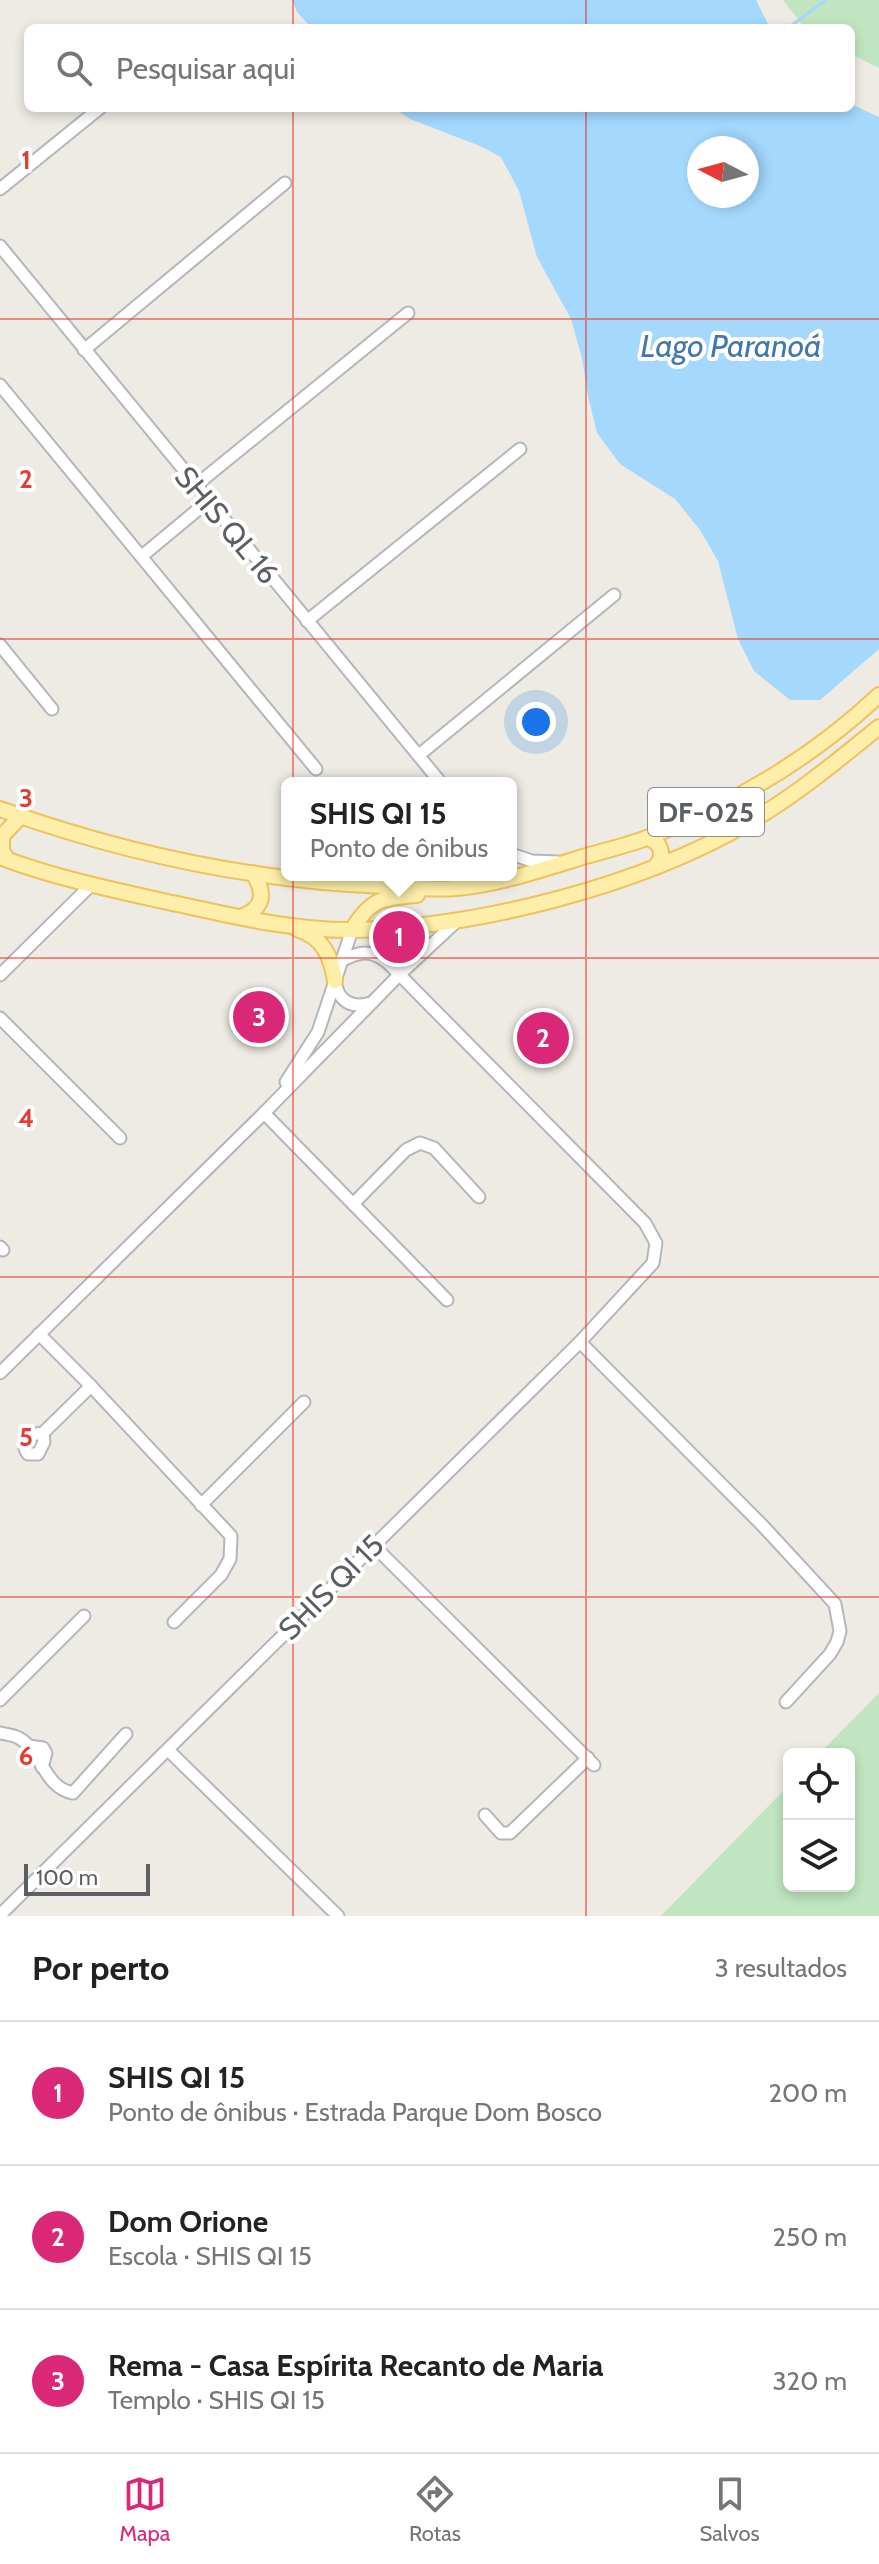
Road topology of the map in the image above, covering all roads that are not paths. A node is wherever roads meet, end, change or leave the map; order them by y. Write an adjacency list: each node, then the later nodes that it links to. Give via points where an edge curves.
1 (95, 112): 3 (street)
2 (285, 183): 8 (street)
3 (0, 189)
4 (0, 246): 6 (street, SHIS QL 16)
5 (0, 254): 6 (street, SHIS QL 16)
6 (15, 267): 8 (street, SHIS QL 16)
7 (408, 313): 11 (street)
8 (84, 350): 11 (street, SHIS QL 16)
9 (0, 385): 13 (street)
10 (520, 449): 15 (street)
11 (195, 486): 12 (street, SHIS QL 16)
12 (207, 502): 13 (street); 15 (street, SHIS QL 16)
13 (142, 556): 21 (street)
14 (614, 595): 20 (street)
15 (307, 621): 20 (street, SHIS QL 16)
16 (0, 645): 18 (street)
17 (879, 695): 25 (main road, DF-025, via 768,779)
18 (52, 709)
19 (879, 727): 29 (main road, DF-025, via 747,824)
20 (419, 755): 22 (street, SHIS QL 16)
21 (316, 769)
22 (436, 777)
23 (0, 809): 24 (main road, DF-025)
24 (21, 816): 27 (main road, via 2,836); 30 (main road, DF-025, via 150,854)
25 (647, 838): 28 (main road, DF-025); 29 (main road, via 660,846)
26 (517, 856): 28 (street)
27 (3, 858): 33 (main road, DF-025)
28 (566, 863): 31 (main road, DF-025)
29 (655, 867): 40 (main road, DF-025, via 564,897)
30 (253, 873): 32 (main road, DF-025); 39 (main road, via 261,886 259,904)
31 (517, 873)
32 (281, 877)
33 (70, 878): 36 (main road, DF-025); 38 (street)
34 (306, 881): 37 (main road, DF-025)
35 (477, 881): 37 (main road, DF-025)
36 (91, 885): 38 (street); 39 (main road, DF-025)
37 (457, 888): 42 (main road, via 384,898 369,907)
38 (73, 903): 44 (street)
39 (240, 917): 41 (main road, DF-025)
40 (457, 921): 42 (main road, DF-025); 45 (street)
41 (282, 924): 42 (main road, DF-025); 46 (main road, via 305,931 322,944)
42 (352, 930): 43 (street)
43 (341, 961): 45 (street, via 371,953); 46 (street)
44 (0, 975)
45 (399, 975): 47 (street); 55 (street, SHIS QI 15, via 655,1238 656,1254 647,1272)
46 (335, 981): 47 (street, via 346,1003); 49 (street, via 318,1032)
47 (374, 1002): 49 (street)
48 (0, 1018): 50 (street)
49 (268, 1109): 52 (street); 54 (street)
50 (120, 1138)
51 (479, 1197): 52 (street, via 434,1148 420,1143 406,1150)
52 (353, 1204): 53 (street)
53 (447, 1300)
54 (39, 1334): 56 (street); 57 (street)
55 (580, 1342): 61 (street, SHIS QI 15); 65 (street, via 835,1604 840,1631 830,1654)
56 (0, 1373)
57 (91, 1386): 59 (street); 60 (street)
58 (304, 1402): 60 (street)
59 (43, 1433)
60 (201, 1505): 63 (street, via 231,1536 230,1559)
61 (373, 1545): 68 (street, SHIS QI 15); 69 (street, via 591,1762 510,1833 501,1833)
62 (84, 1616): 64 (street)
63 (174, 1622)
64 (0, 1700)
65 (786, 1702)
66 (0, 1733): 67 (street, via 20,1738 49,1779 68,1793)
67 (126, 1734)
68 (168, 1750): 70 (street, SHIS QI 15); 71 (street)
69 (485, 1815)
70 (0, 1915)
71 (338, 1916)

